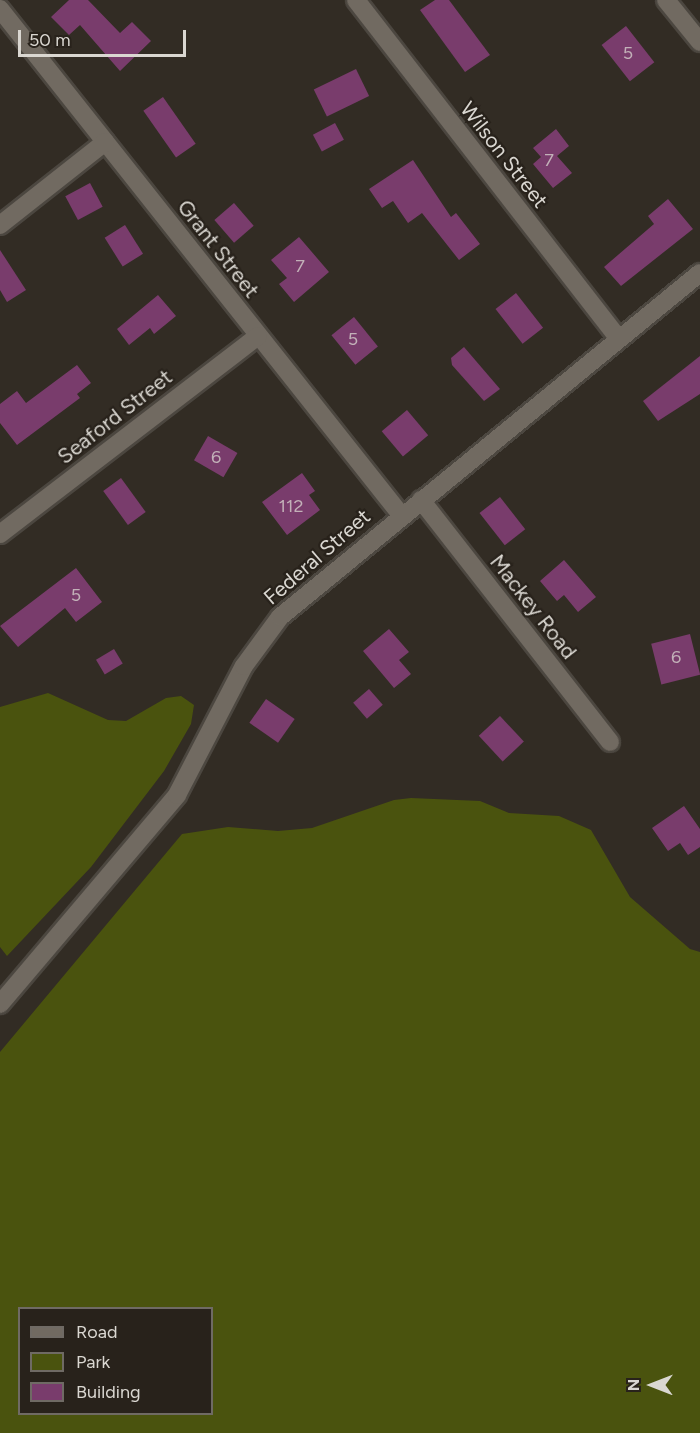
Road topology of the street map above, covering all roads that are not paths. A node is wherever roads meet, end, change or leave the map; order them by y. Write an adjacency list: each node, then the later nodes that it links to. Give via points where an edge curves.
1 (356, 0): 9 (street, Wilson Street)
2 (666, 0): 4 (street)
3 (0, 9): 5 (street, Grant Street)
4 (700, 42)
5 (105, 142): 6 (street); 8 (street, Grant Street)
6 (0, 225)
7 (700, 273): 9 (street, Federal Street)
8 (258, 336): 11 (street, Grant Street); 12 (street, Seaford Street)
9 (618, 338): 10 (street, Federal Street)
10 (421, 500): 11 (street, Federal Street); 13 (street, Mackey Road)
11 (401, 515): 14 (street, Federal Street, via 280,616 244,666 177,795)
12 (0, 534)
13 (610, 741)
14 (0, 1005)

